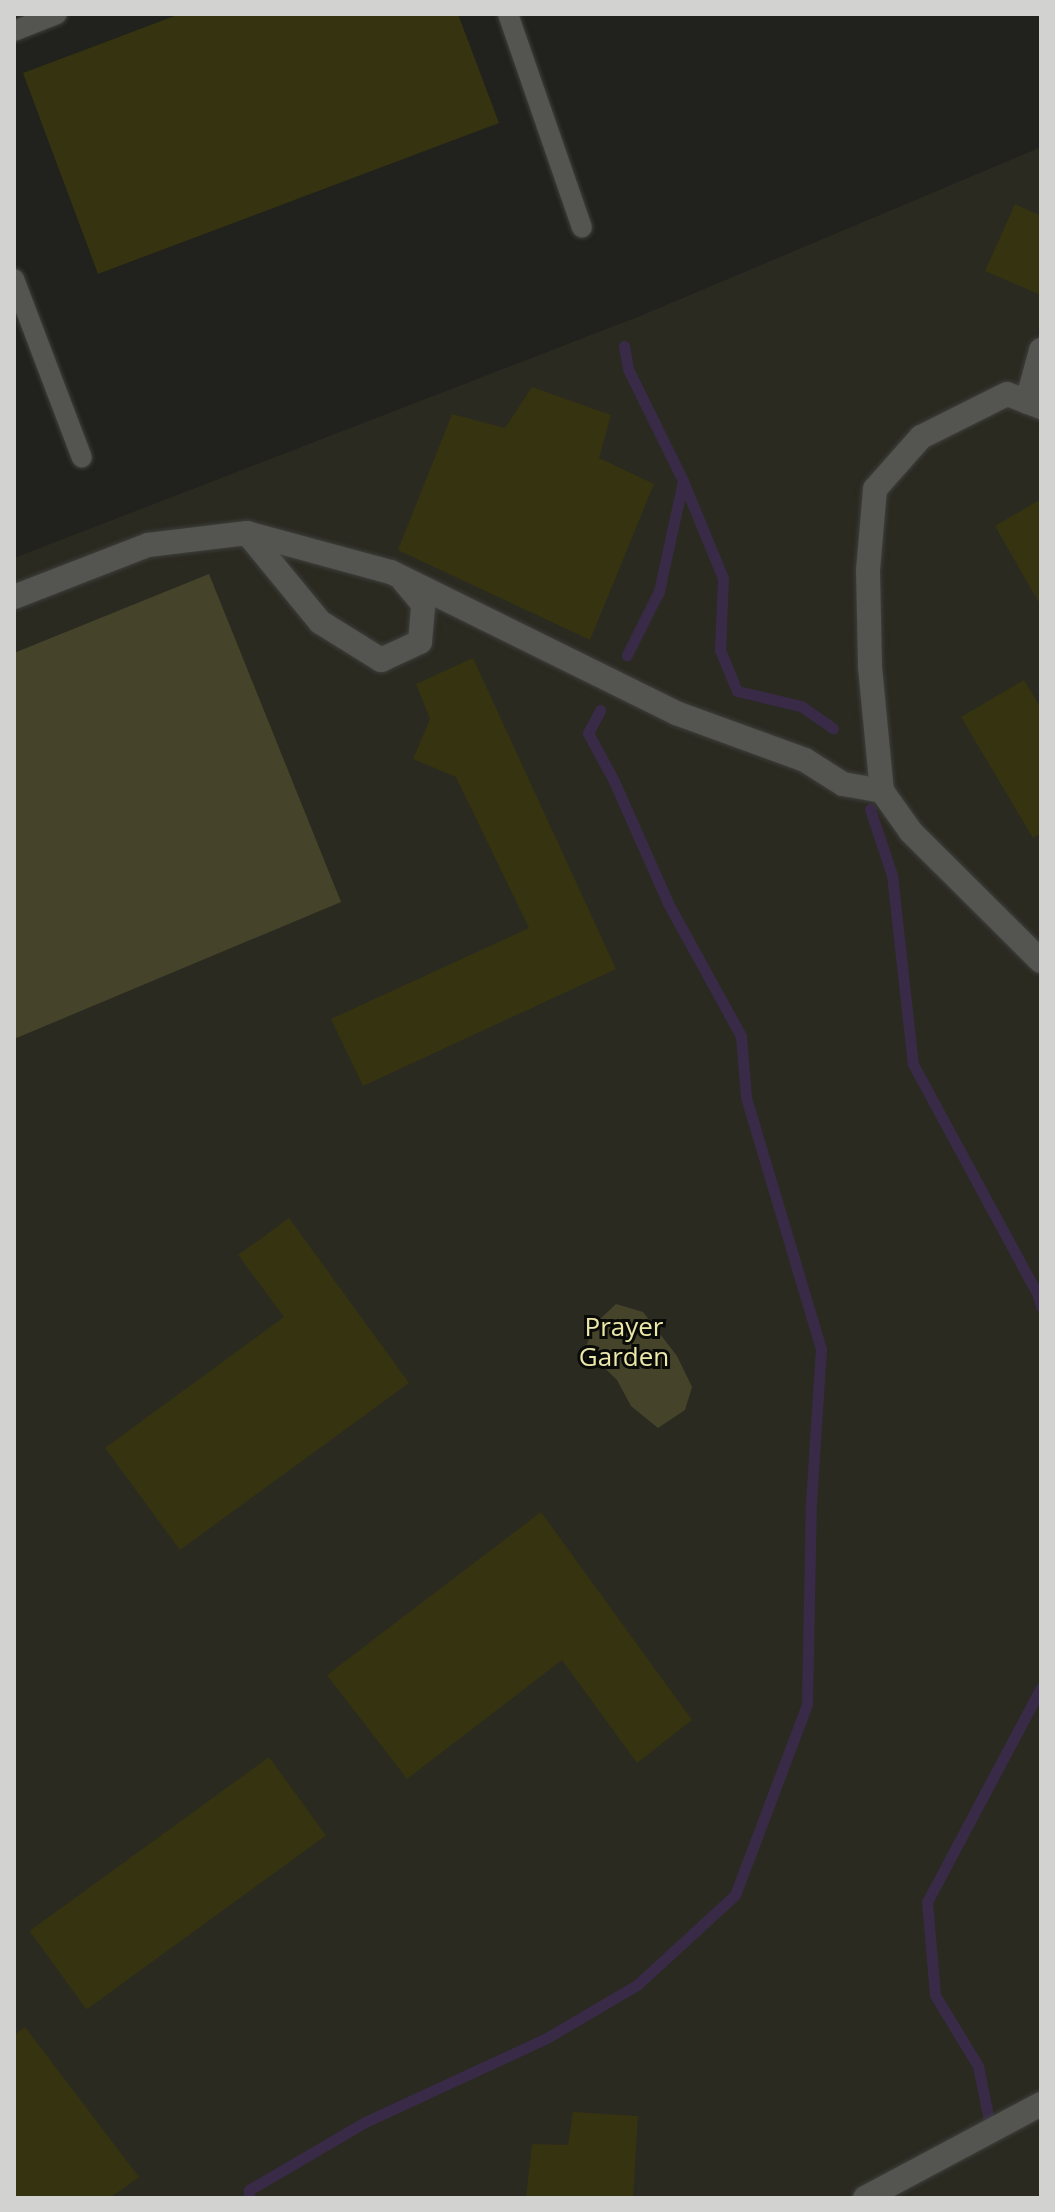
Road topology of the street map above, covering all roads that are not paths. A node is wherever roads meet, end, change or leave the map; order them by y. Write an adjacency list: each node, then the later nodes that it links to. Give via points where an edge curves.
1 (57, 14): 3 (lane)
2 (508, 14): 4 (lane)
3 (14, 31)
4 (582, 228)
5 (14, 279): 8 (lane)
6 (1041, 350): 7 (street)
7 (1034, 404): 12 (street, via 1007,394 921,437 875,489 868,570 870,667)
8 (82, 458)
9 (247, 533): 10 (street); 10 (street, via 320,622 381,660 420,642 423,604); 11 (street, via 148,545)
10 (400, 577): 12 (street, via 676,713 805,760 843,784)
11 (14, 597)
12 (882, 791): 13 (street, via 911,832)
13 (1041, 961)
14 (1041, 2104): 15 (street)
15 (865, 2198)

